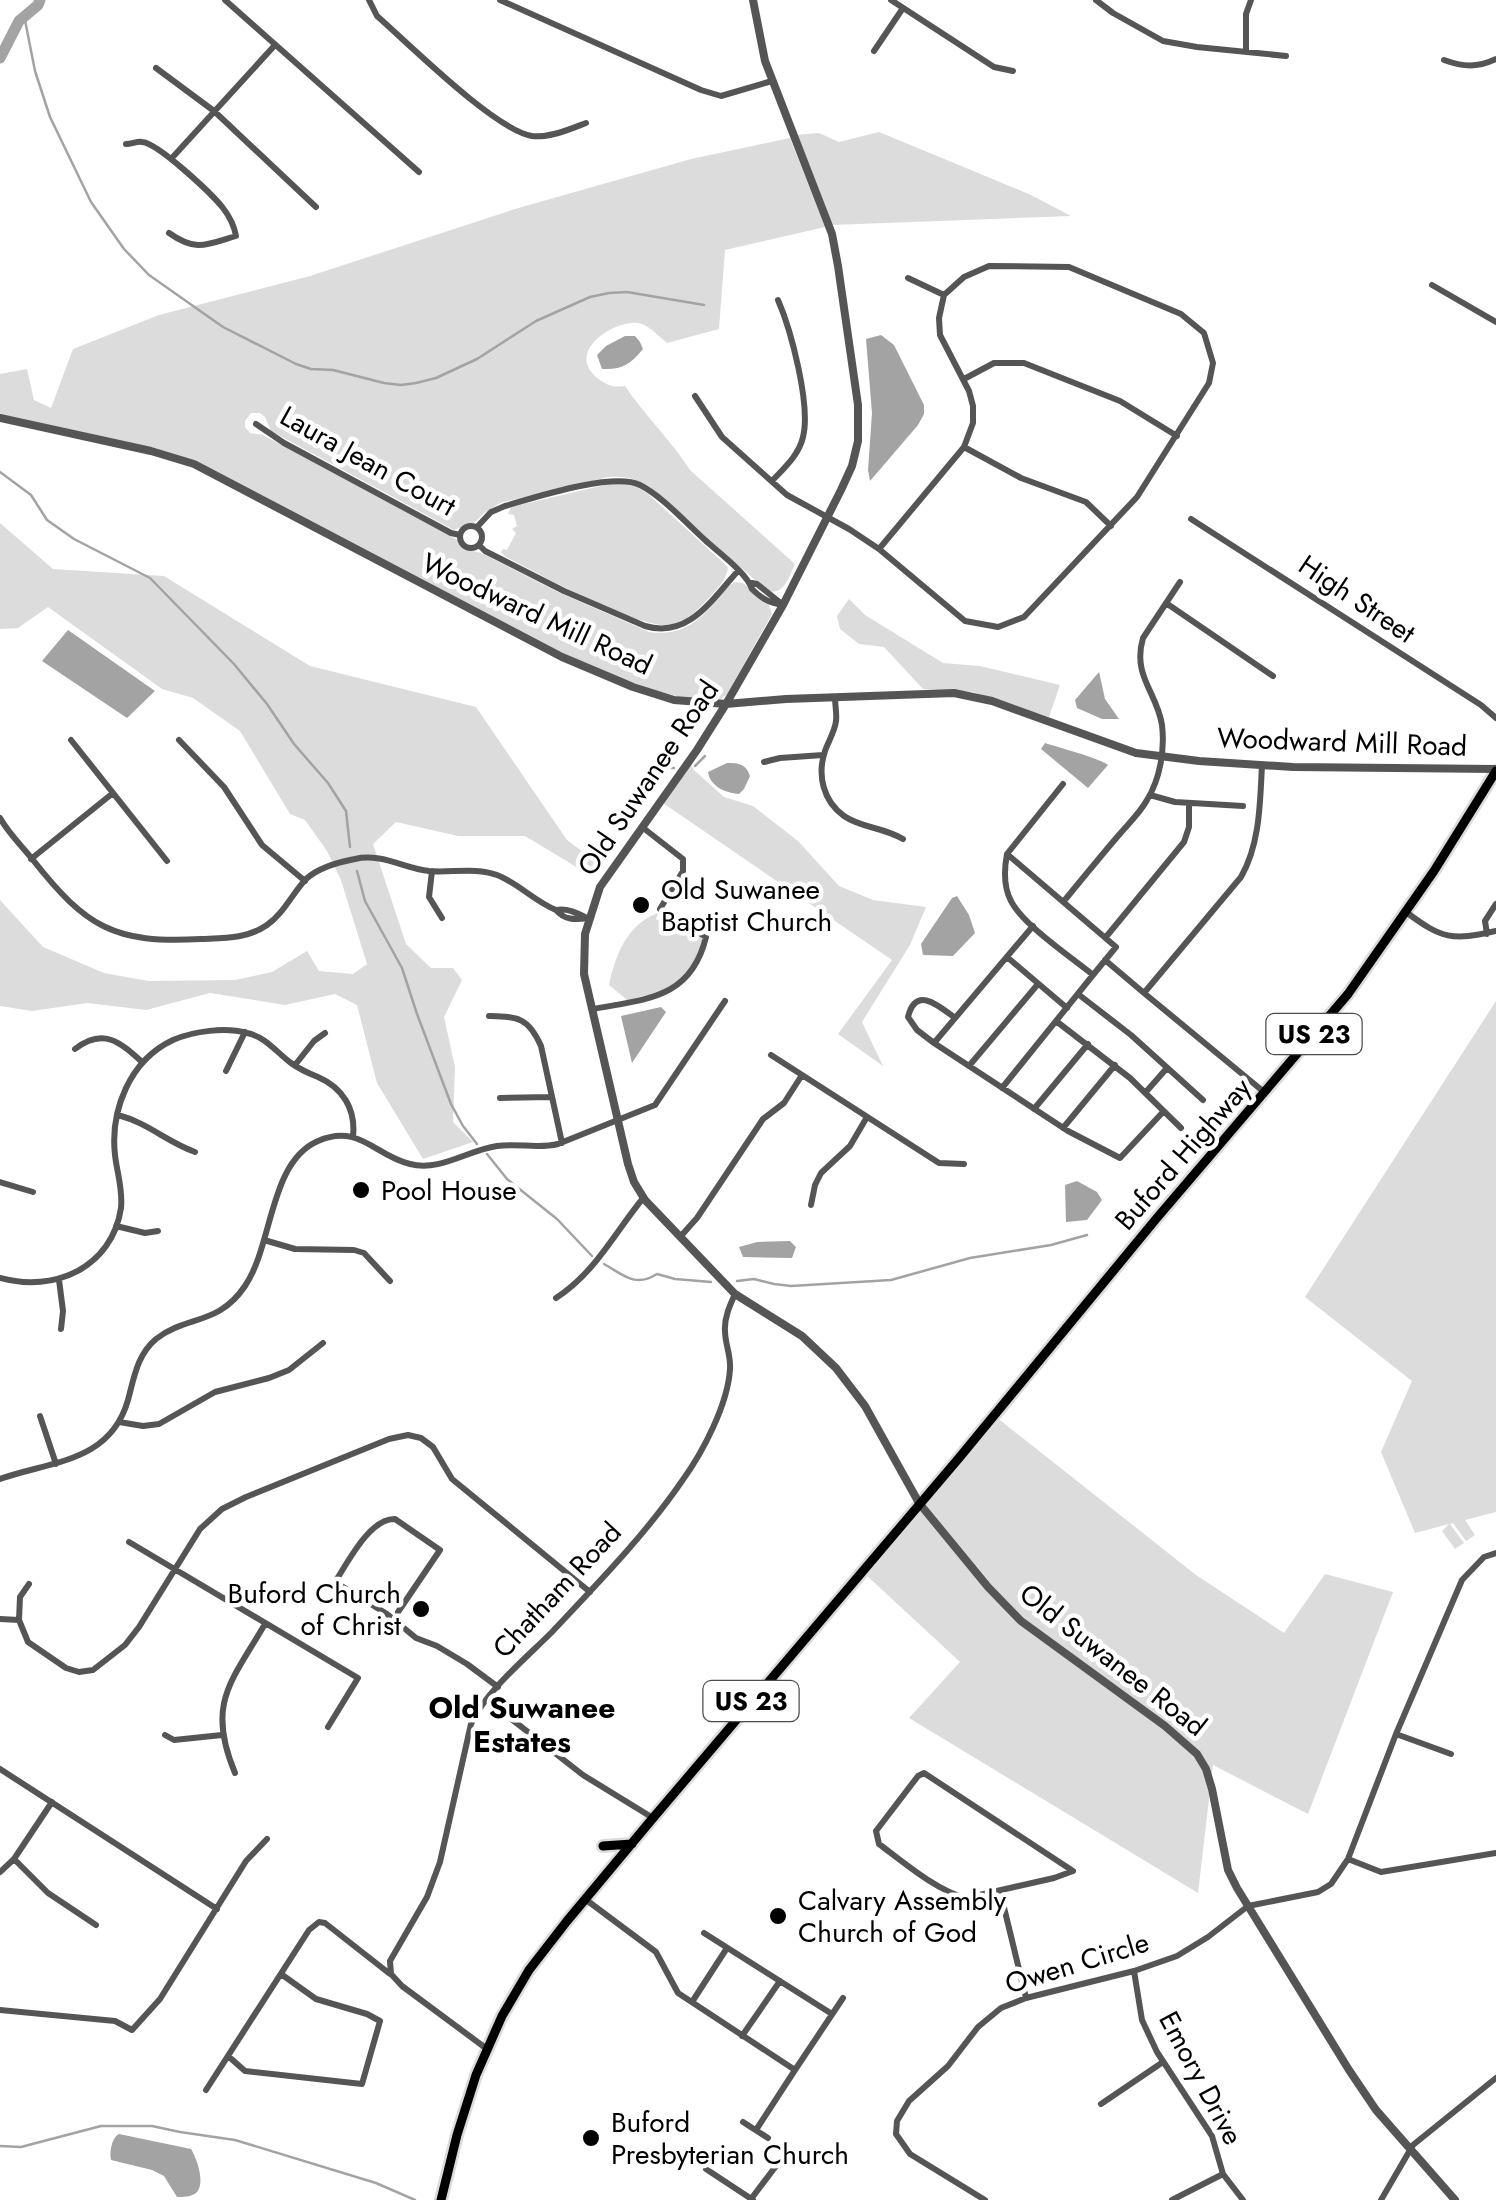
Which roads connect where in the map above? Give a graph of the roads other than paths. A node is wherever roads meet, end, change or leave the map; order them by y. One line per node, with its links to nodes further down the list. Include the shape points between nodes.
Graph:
1 (225, 0): 9 (street)
2 (369, 0): 19 (street, via 377,16 509,128 534,136)
3 (500, 0): 17 (street, via 720,96)
4 (752, 0): 17 (street, Old Suwanee Road)
5 (891, 0): 8 (street)
6 (1096, 0): 10 (street, via 1163,42)
7 (1251, 0): 10 (street)
8 (903, 8): 11 (street); 16 (street, via 994,67)
9 (274, 45): 18 (street); 22 (street)
10 (1246, 51): 12 (street)
11 (874, 52)
12 (1286, 56)
13 (1496, 59): 14 (street, via 1461,67)
14 (1444, 60)
15 (156, 68): 18 (street)
16 (1013, 71)
17 (772, 81): 37 (street, Old Suwanee Road, via 832,234 858,405 852,466)
18 (214, 111): 21 (street); 23 (street)
19 (586, 123)
20 (126, 144): 21 (street, via 143,142)
21 (171, 160): 24 (street, via 222,206 236,236 207,245 185,244)
22 (418, 172)
23 (316, 207)
24 (169, 233)
25 (908, 278): 27 (street)
26 (1432, 285): 29 (street)
27 (944, 295): 30 (street, via 940,335); 34 (street, via 989,266 1069,268 1181,314 1204,333 1213,364 1209,383)
28 (778, 300): 36 (street, via 794,348 804,435)
29 (1496, 322)
30 (963, 379): 34 (street, via 994,363 1024,363 1120,401); 35 (street, via 973,406)
31 (696, 396): 36 (street, via 722,437)
32 (0, 418): 50 (street, Woodward Mill Road, via 194,464 562,657 654,694)
33 (256, 424): 41 (street, Laura Jean Court)
34 (1176, 436): 39 (street)
35 (964, 447): 39 (street, via 1086,502); 43 (street)
36 (772, 481): 37 (street)
37 (828, 518): 43 (street); 47 (street, Old Suwanee Road)
38 (1191, 519): 51 (street, High Street)
39 (1111, 526): 43 (street, via 1024,617 998,628 965,620)
40 (477, 527): 41 (street, Laura Jean Court, via 466,527); 42 (street, Laura Jean Court); 44 (street, via 505,506 627,481 650,492)
41 (460, 536): 42 (street, Laura Jean Court, via 466,547)
42 (479, 545): 44 (street, Laura Jean Court, via 564,591 657,629 693,620)
43 (880, 549)
44 (738, 571): 47 (street)
45 (1180, 582): 46 (street)
46 (1166, 603): 48 (street); 55 (street, via 1143,638 1140,656 1162,724)
47 (782, 605): 50 (street, Old Suwanee Road)
48 (1274, 676)
49 (834, 697): 50 (street, Woodward Mill Road); 54 (street, via 836,722); 55 (street, Woodward Mill Road, via 972,695 1136,753)
50 (726, 704): 65 (street, Old Suwanee Road)
51 (1496, 718)
52 (71, 740): 60 (street)
53 (179, 740): 71 (street, via 220,783 262,844)
54 (824, 755): 56 (street); 66 (street, via 826,797 841,814)
55 (1162, 756): 57 (street, Woodward Mill Road); 61 (street)
56 (764, 762)
57 (1262, 765): 58 (street, Woodward Mill Road); 85 (street, via 1249,864)
58 (1496, 770): 74 (main road, Buford Highway / US 23)
59 (1063, 784): 67 (street)
60 (114, 793): 68 (street); 69 (street)
61 (1150, 795): 62 (street); 72 (street)
62 (1189, 803): 63 (street); 80 (street, via 1184,842)
63 (1243, 806)
64 (0, 818): 68 (street)
65 (642, 827): 76 (street, Old Suwanee Road, via 600,887); 89 (street, via 682,859 683,870 660,910 706,937 702,954 679,986)
66 (903, 839)
67 (1008, 854): 72 (street); 77 (street, via 1006,888)
68 (32, 858): 71 (street, via 86,916 121,934 153,940 253,932 276,918)
69 (168, 861)
70 (432, 871): 71 (street, via 366,857 319,870); 75 (street, via 429,897); 76 (street, via 494,874 556,910)
71 (305, 881)
72 (1064, 901): 80 (street)
73 (1496, 904): 79 (street, via 1485,921)
74 (1406, 912): 79 (street, via 1437,933); 108 (main road, Buford Highway / US 23)
75 (442, 918)
76 (588, 918): 89 (street, Old Suwanee Road, via 583,963)
77 (1033, 926): 81 (street); 83 (street)
78 (1496, 932): 79 (street)
79 (1486, 934)
80 (1106, 937): 82 (street, via 1116,946)
81 (1006, 957): 84 (street); 91 (street)
82 (1104, 960): 83 (street); 85 (street)
83 (1093, 975): 86 (street)
84 (1038, 984): 88 (street); 102 (street)
85 (1144, 993): 108 (street)
86 (1078, 994): 88 (street); 103 (street)
87 (726, 1000): 116 (street, via 658,1102)
88 (1067, 1008): 92 (street)
89 (592, 1009): 116 (street, Old Suwanee Road)
90 (489, 1016): 109 (street, via 517,1018 532,1029)
91 (956, 1018): 95 (street); 95 (street, via 930,1000 910,1006 908,1017)
92 (1056, 1021): 96 (street); 106 (street)
93 (245, 1032): 99 (street, via 189,1034); 100 (street); 104 (street)
94 (324, 1033): 100 (street)
95 (934, 1043): 102 (street)
96 (1088, 1044): 101 (street); 112 (street)
97 (75, 1049): 99 (street, via 91,1039 114,1040)
98 (771, 1055): 105 (street)
99 (142, 1062): 114 (street)
100 (295, 1065): 119 (street, via 341,1092 352,1112)
101 (1115, 1065): 107 (street); 117 (street)
102 (969, 1066): 106 (street)
103 (1168, 1068): 107 (street); 111 (street)
104 (226, 1071)
105 (802, 1075): 115 (street); 129 (street)
106 (1002, 1088): 112 (street)
107 (1145, 1093): 113 (street)
108 (1265, 1093): 142 (main road, Buford Highway / US 23)
109 (551, 1097): 110 (street); 120 (street)
110 (500, 1098)
111 (1203, 1100)
112 (1034, 1109): 117 (street)
113 (1163, 1112): 117 (street, via 1120,1158); 118 (street)
114 (118, 1115): 121 (street); 127 (street)
115 (867, 1117): 122 (street, via 939,1163); 126 (street, via 850,1146 821,1173)
116 (617, 1119): 120 (street); 125 (street, Old Suwanee Road)
117 (1063, 1128)
118 (1181, 1128)
119 (354, 1137): 120 (street, via 421,1166 494,1146); 130 (street, via 326,1138 297,1156)
120 (562, 1142)
121 (195, 1152)
122 (964, 1164)
123 (0, 1182): 124 (street)
124 (33, 1192)
125 (644, 1197): 129 (street, Old Suwanee Road); 135 (street, via 588,1273)
126 (811, 1205)
127 (116, 1226): 128 (street); 132 (street, via 90,1263)
128 (158, 1231)
129 (680, 1238): 134 (street, Old Suwanee Road)
130 (264, 1240): 133 (street, via 364,1253); 139 (street, via 250,1278 230,1303 148,1348)
131 (0, 1278): 132 (street)
132 (59, 1280): 136 (street)
133 (390, 1281)
134 (735, 1294): 142 (street, Old Suwanee Road, via 802,1336 836,1368); 147 (street, Chatham Road, via 725,1330 730,1369 712,1429 684,1479)
135 (556, 1298)
136 (60, 1329)
137 (323, 1342): 139 (street, via 289,1370 215,1392 159,1424)
138 (40, 1416): 140 (street)
139 (119, 1422): 140 (street, via 89,1451)
140 (56, 1464): 141 (street)
141 (0, 1479)
142 (919, 1503): 162 (main road, US 23); 172 (street, Old Suwanee Road, via 1022,1621 1197,1754 1212,1789 1228,1870)
143 (128, 1542): 145 (street)
144 (1496, 1553): 155 (street, via 1462,1580)
145 (174, 1570): 147 (street, via 200,1529 222,1510 408,1435 434,1447 452,1479); 150 (street, via 140,1627 92,1670 79,1672 53,1660 28,1642); 151 (street)
146 (29, 1584): 150 (street, via 20,1597)
147 (590, 1592): 152 (street, Chatham Road)
148 (398, 1612): 152 (street, via 440,1550 387,1519 375,1524 334,1582)
149 (0, 1619): 150 (street)
150 (20, 1620)
151 (265, 1624): 154 (street, via 358,1678); 156 (street, via 226,1693)
152 (498, 1688): 153 (street, Chatham Road)
153 (487, 1700): 162 (street, via 583,1775); 179 (street, Chatham Road, via 471,1724 428,1897 390,1961)
154 (328, 1727)
155 (1396, 1734): 158 (street); 168 (street)
156 (222, 1735): 157 (street); 160 (street)
157 (165, 1736)
158 (1451, 1754)
159 (0, 1769): 161 (street)
160 (235, 1774)
161 (52, 1802): 167 (street); 173 (street)
162 (653, 1818): 164 (main road, US 23)
163 (267, 1839): 173 (street)
164 (632, 1844): 165 (main road); 171 (main road, US 23)
165 (603, 1846)
166 (1496, 1853): 168 (street, via 1381,1872)
167 (14, 1859): 169 (street); 174 (street, via 48,1893)
168 (1348, 1860): 172 (street, via 1318,1892)
169 (0, 1872)
170 (1000, 1890): 170 (street, via 956,1896 879,1844 876,1831 918,1776 947,1786 1073,1871); 182 (street)
171 (586, 1899): 183 (street, via 656,1952 675,1989); 187 (main road, US 23, via 529,1970)
172 (1248, 1906): 177 (street, Owen Circle, via 1177,1956); 197 (street, Old Suwanee Road, via 1349,2070)
173 (217, 1909): 184 (street, via 160,1999 132,2030 114,2020)
174 (96, 1925)
175 (704, 1933): 176 (street)
176 (727, 1948): 180 (street); 183 (street)
177 (1134, 1971): 182 (street, Owen Circle); 189 (street, Emory Drive, via 1142,2020)
178 (281, 1974): 179 (street, via 319,1922); 188 (street); 188 (street, via 316,2000 380,2020 362,2084 245,2071)
179 (391, 1974): 187 (street)
180 (780, 1981): 185 (street); 186 (street)
181 (842, 1998): 185 (street)
182 (1026, 1998): 203 (street, Owen Circle, via 978,2026 897,2121 896,2134 910,2154)
183 (692, 2002): 186 (street)
184 (0, 2010)
185 (832, 2014): 190 (street)
186 (742, 2036): 190 (street)
187 (487, 2049): 201 (main road, US 23)
188 (228, 2056): 192 (street)
189 (1163, 2062): 193 (street); 200 (street, Emory Drive, via 1212,2136)
190 (796, 2070): 195 (street)
191 (1496, 2078): 197 (street)
192 (206, 2090)
193 (1101, 2104)
194 (744, 2122): 195 (street)
195 (756, 2130): 196 (street)
196 (768, 2138)
197 (1410, 2149): 206 (street); 207 (street, Old Suwanee Road)
198 (776, 2166): 202 (street)
199 (706, 2169): 202 (street)
200 (1223, 2174): 204 (street); 205 (street, Emory Drive)
201 (441, 2200)
202 (752, 2200)
203 (986, 2200)
204 (1172, 2200)
205 (1243, 2200)
206 (1381, 2200)
207 (1455, 2200)

